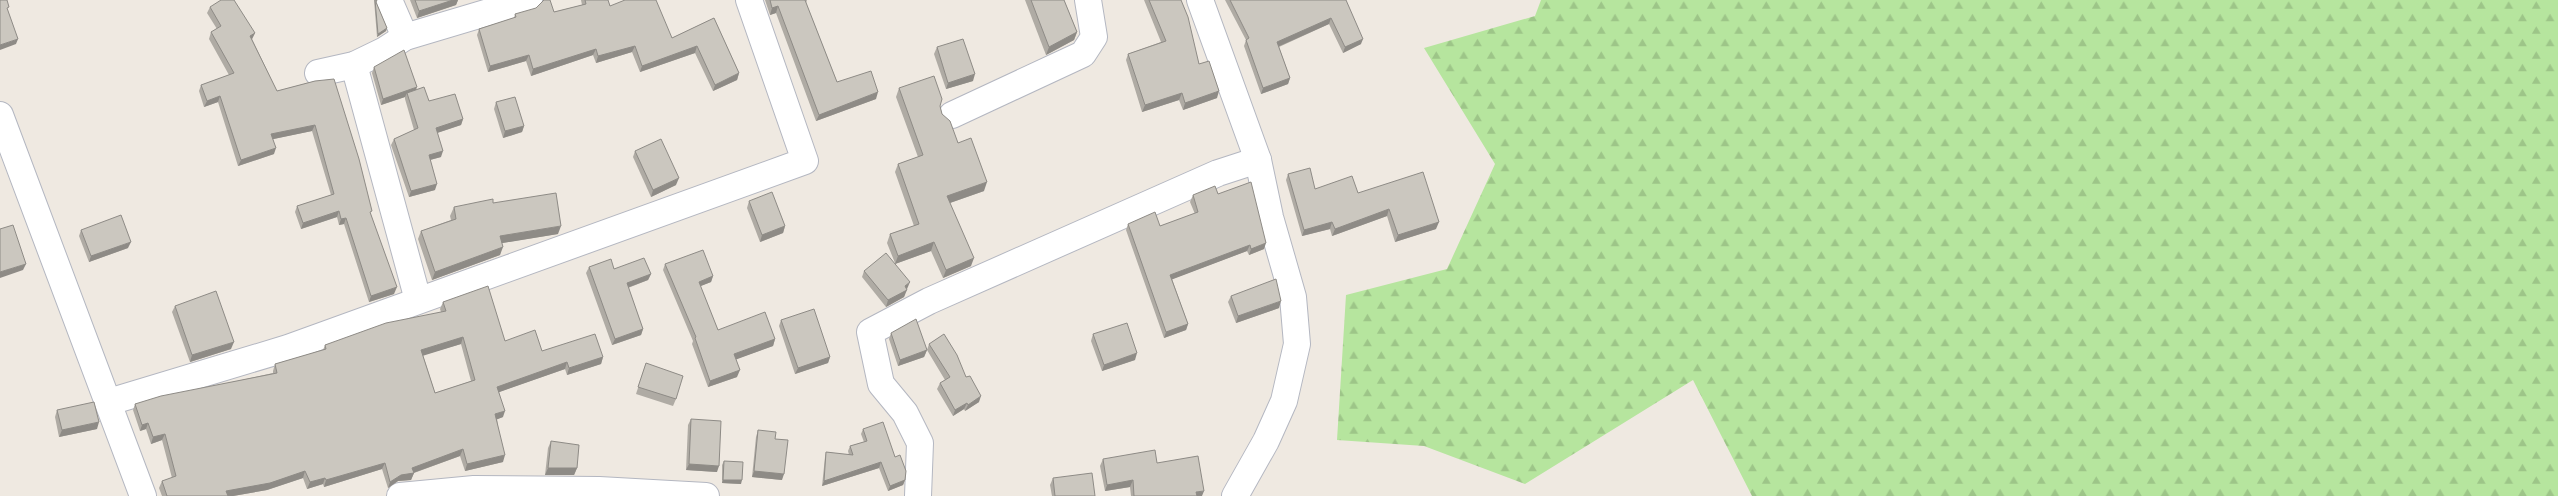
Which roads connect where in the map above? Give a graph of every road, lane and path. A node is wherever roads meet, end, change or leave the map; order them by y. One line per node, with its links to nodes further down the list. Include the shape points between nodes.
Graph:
1 (389, 0): 6 (street)
2 (529, 0): 6 (street)
3 (748, 0): 12 (street, via 806,160)
4 (1088, 0): 10 (street, via 1094,37 1083,54)
5 (1200, 0): 11 (street)
6 (405, 36): 7 (street)
7 (354, 65): 8 (street); 12 (street)
8 (318, 72)
9 (0, 115): 13 (street)
10 (952, 115)
11 (1258, 160): 19 (street, via 1218,173 974,281 870,332 881,384 905,413 920,443); 20 (street, via 1292,296 1297,344 1284,401)
12 (418, 300): 13 (street, via 288,348)
13 (109, 402): 15 (street)
14 (597, 493): 16 (street, via 474,488); 17 (street)
15 (143, 496)
16 (400, 496)
17 (698, 496): 18 (street)
18 (706, 496)
19 (918, 496)
20 (1235, 496)

